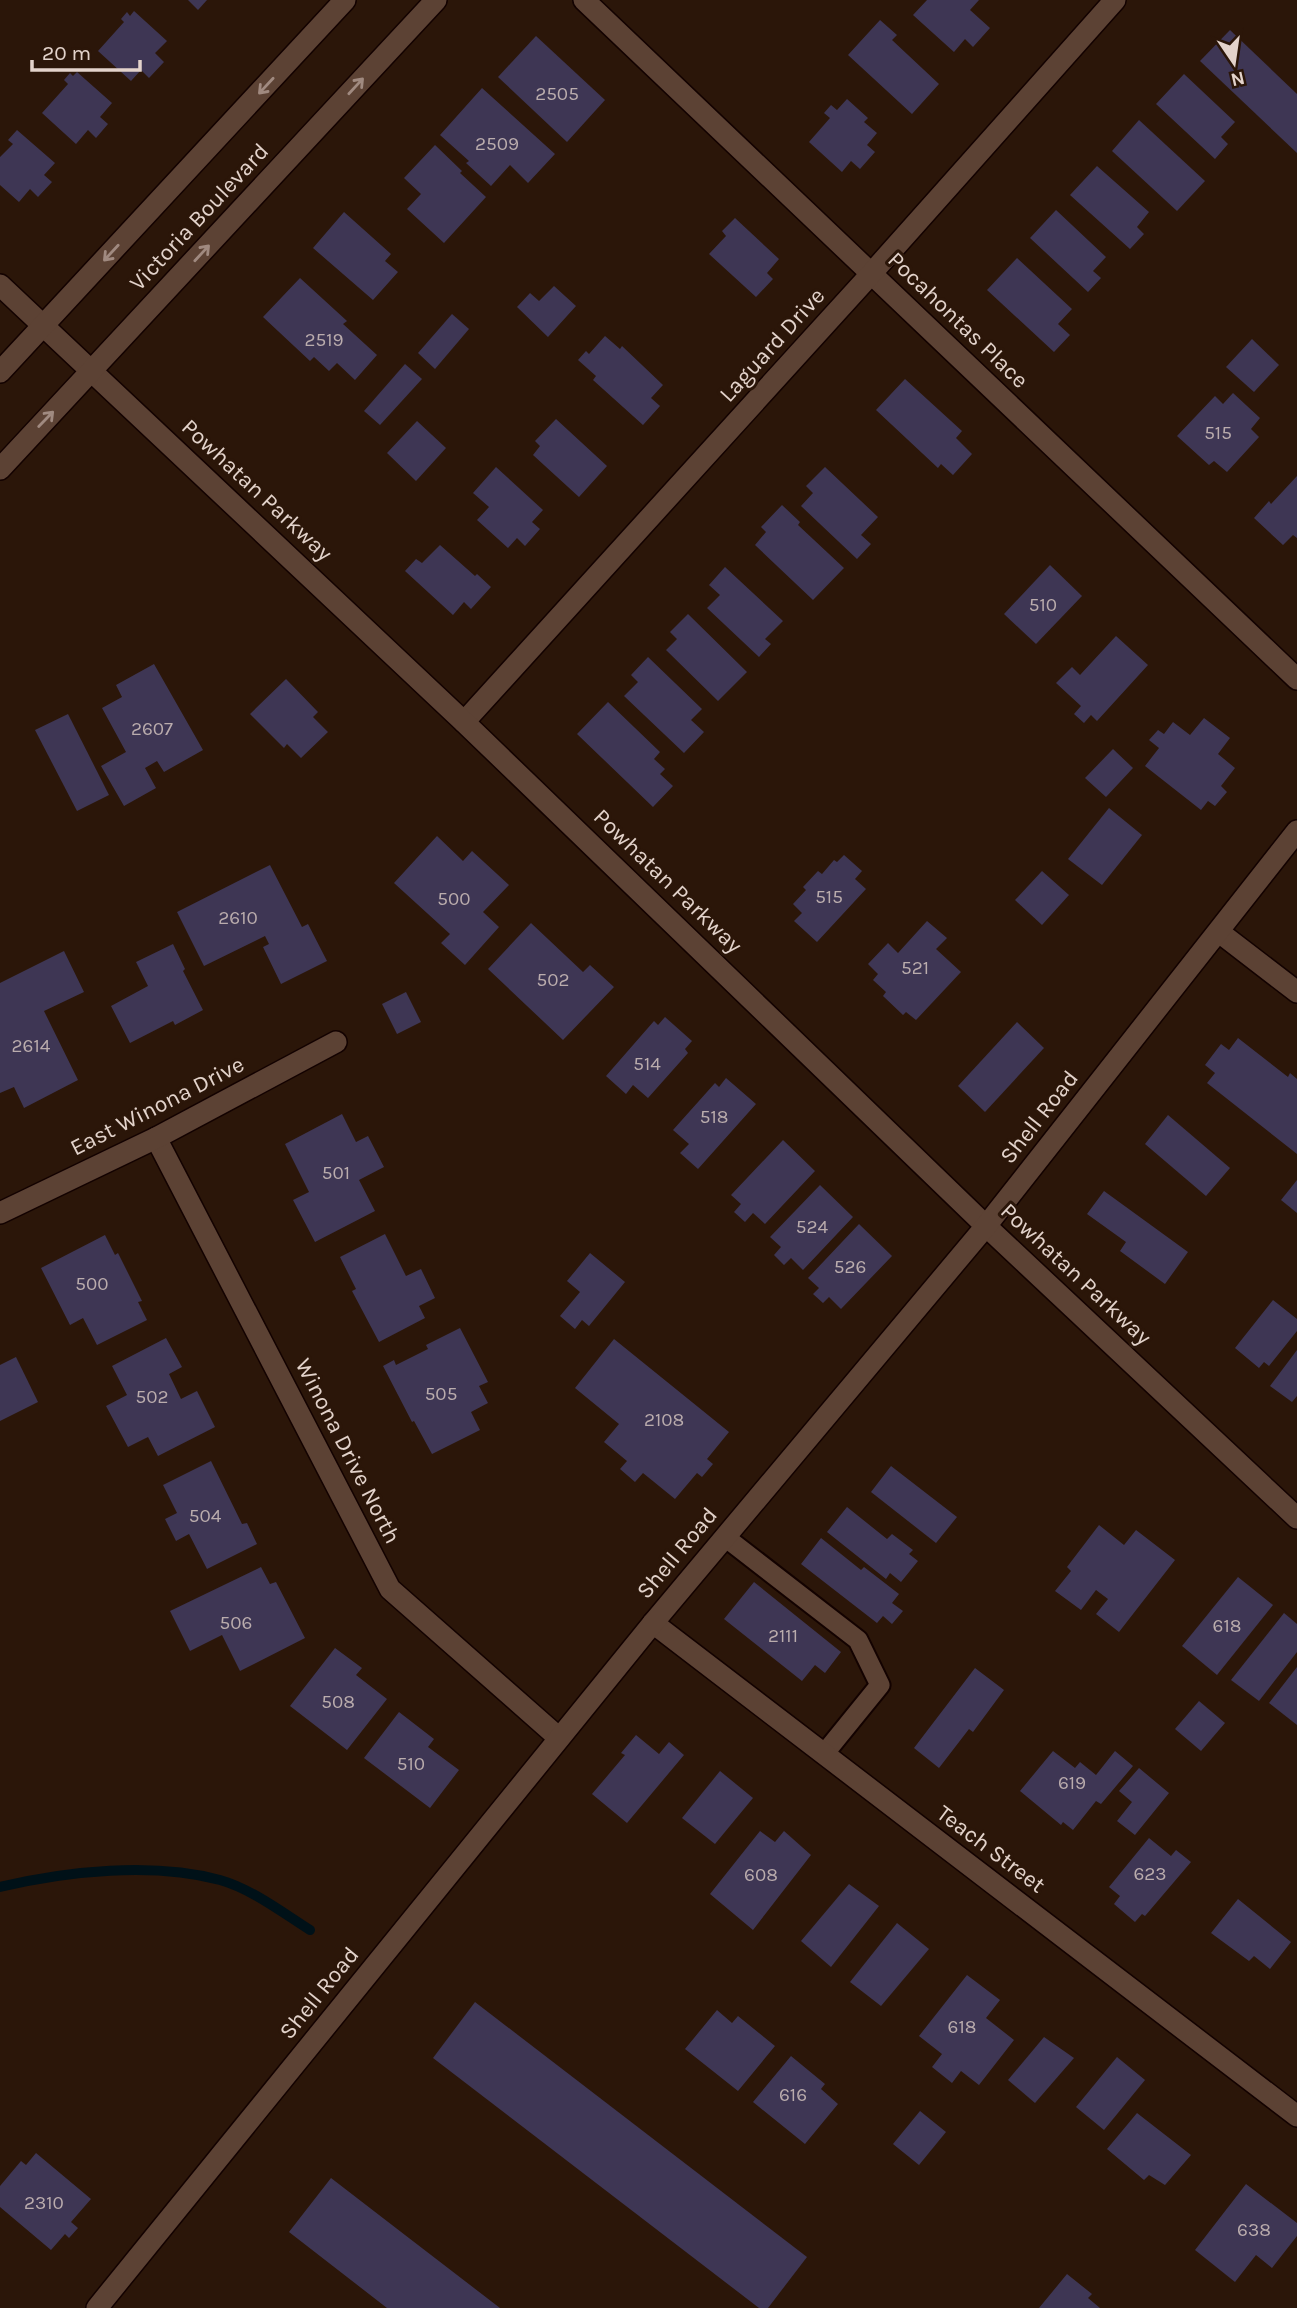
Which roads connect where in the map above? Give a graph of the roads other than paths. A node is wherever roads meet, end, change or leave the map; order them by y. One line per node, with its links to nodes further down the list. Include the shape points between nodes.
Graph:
1 (345, 0): 7 (street, Victoria Boulevard, one-way to 7)
2 (436, 0): 8 (street, Victoria Boulevard, one-way to 2)
3 (584, 0): 5 (street, Pocahontas Place)
4 (1115, 0): 5 (street, Laguard Drive)
5 (871, 274): 11 (street, Pocahontas Place); 12 (street, Laguard Drive)
6 (0, 285): 7 (street, Powhatan Parkway)
7 (43, 325): 8 (street, Powhatan Parkway); 9 (street, Victoria Boulevard)
8 (93, 371): 10 (street, Victoria Boulevard, one-way to 8); 12 (street, Powhatan Parkway)
9 (0, 372)
10 (0, 469)
11 (1297, 678)
12 (464, 722): 19 (street, Powhatan Parkway)
13 (1297, 831): 14 (street, Shell Road)
14 (1219, 932): 15 (street); 19 (street, Shell Road)
15 (1297, 992)
16 (336, 1042): 17 (street, East Winona Drive)
17 (156, 1138): 18 (street, East Winona Drive); 23 (street, Winona Drive North, via 390,1589)
18 (0, 1213)
19 (986, 1226): 20 (street, Powhatan Parkway); 21 (street, Shell Road)
20 (1297, 1518)
21 (725, 1537): 22 (street, Shell Road); 24 (lane, via 858,1640 880,1685)
22 (653, 1623): 23 (street, Shell Road); 24 (street, Teach Street)
23 (559, 1738): 26 (street, Shell Road)
24 (824, 1754): 25 (street, Teach Street)
25 (1297, 2116)
26 (97, 2308)

